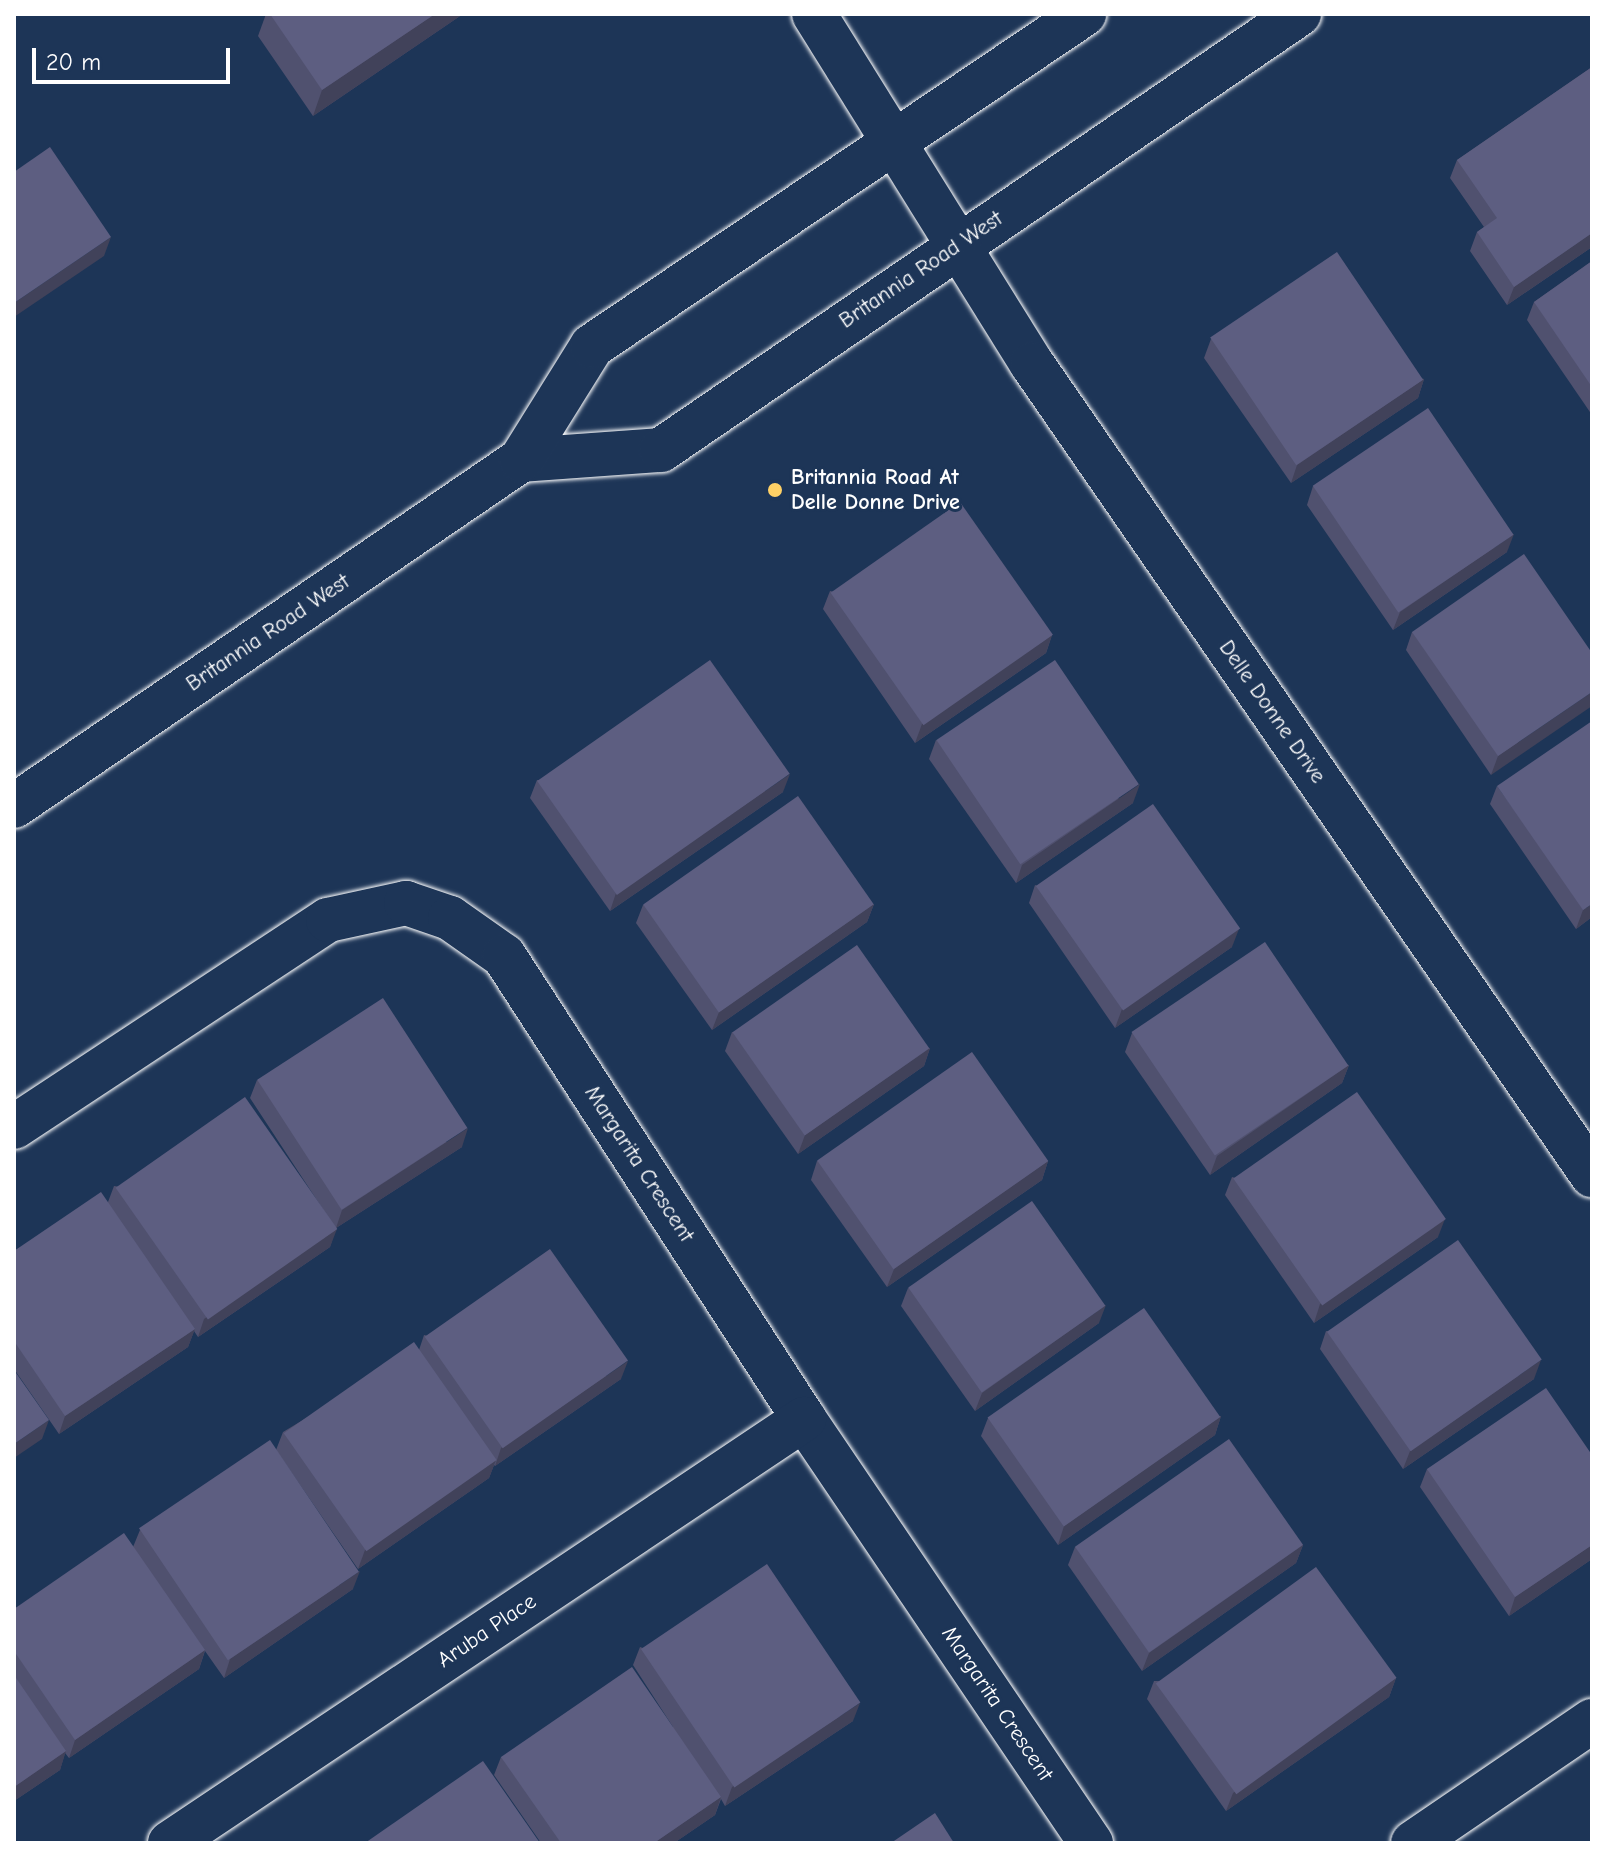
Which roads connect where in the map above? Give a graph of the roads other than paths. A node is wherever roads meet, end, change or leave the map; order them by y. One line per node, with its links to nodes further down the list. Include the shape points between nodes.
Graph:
1 (814, 14): 4 (street, Delle Donne Drive)
2 (1084, 14): 4 (street, Britannia Road West)
3 (1299, 14): 5 (street, Britannia Road West)
4 (890, 142): 5 (street, Delle Donne Drive); 6 (street, Britannia Road West, via 592,346)
5 (956, 246): 6 (street, Britannia Road West, via 661,450); 9 (street, Delle Donne Drive)
6 (521, 460): 7 (street, Britannia Road West)
7 (14, 806)
8 (14, 1127): 10 (street, Margarita Crescent, via 328,920 406,903 450,918 504,956)
9 (1592, 1175)
10 (804, 1419): 12 (street, Aruba Place); 13 (street, Margarita Crescent)
11 (1592, 1721): 14 (street)
12 (170, 1843)
13 (1091, 1843)
14 (1413, 1843)

